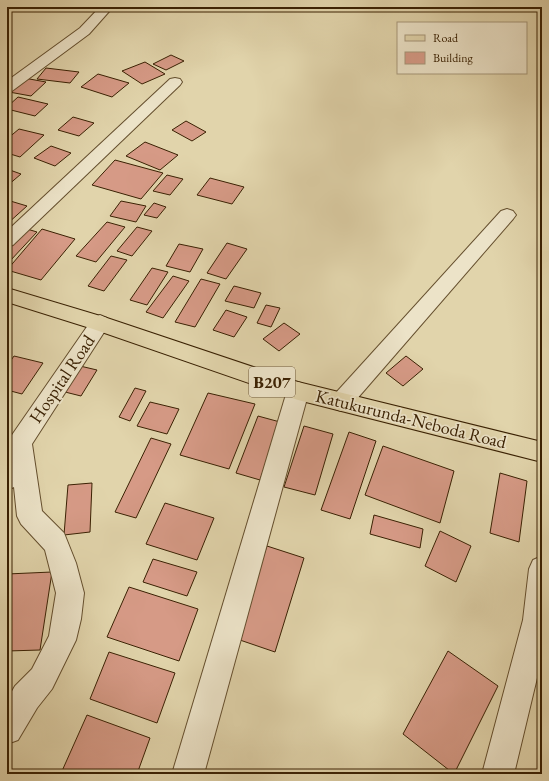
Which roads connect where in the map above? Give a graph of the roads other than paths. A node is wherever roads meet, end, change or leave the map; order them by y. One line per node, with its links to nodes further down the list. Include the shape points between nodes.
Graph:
1 (107, 7): 3 (street, via 83,33 22,74)
2 (175, 82): 5 (street)
3 (7, 88)
4 (506, 215): 9 (street)
5 (7, 241)
6 (7, 295): 7 (main road, Katukurunda-Neboda Road / B207)
7 (100, 323): 8 (main road, Katukurunda-Neboda Road / B207); 10 (street, Hospital Road)
8 (298, 391): 9 (main road, Katukurunda-Neboda Road / B207); 15 (street)
9 (341, 402): 11 (main road, Katukurunda-Neboda Road / B207)
10 (20, 442): 12 (street, Hospital Road); 14 (street, via 30,516 55,542 70,593 62,640 42,679 26,697)
11 (542, 452)
12 (7, 479)
13 (542, 569): 16 (street, via 537,620)
14 (7, 729)
15 (188, 774)
16 (498, 774)

